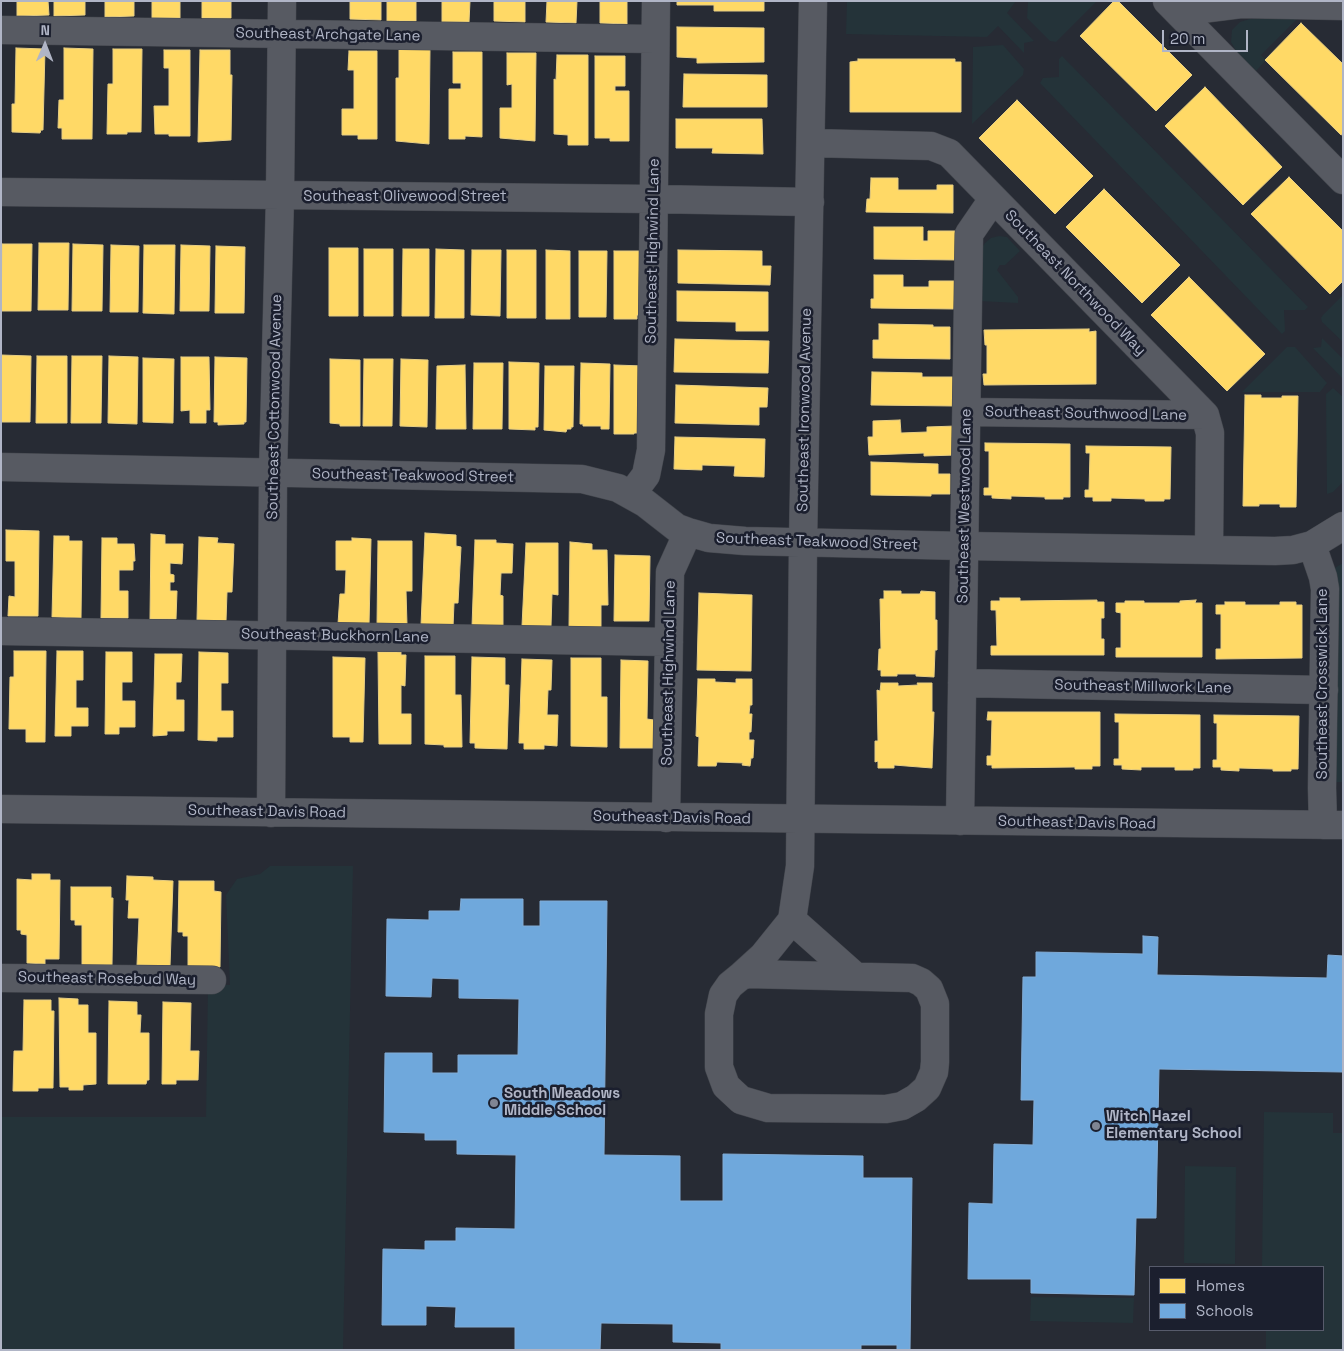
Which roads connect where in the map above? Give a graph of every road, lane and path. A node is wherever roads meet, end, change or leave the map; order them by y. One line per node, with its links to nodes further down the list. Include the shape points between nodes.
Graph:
1 (282, 1): 7 (street, Southeast Cottonwood Avenue)
2 (656, 1): 8 (street, Southeast Highwind Lane)
3 (813, 1): 9 (street, Southeast Ironwood Avenue)
4 (1343, 6): 5 (street, via 1241,4)
5 (1172, 7): 10 (street)
6 (1, 30): 7 (street, Southeast Archgate Lane)
7 (281, 35): 8 (street, Southeast Archgate Lane); 12 (street, Southeast Cottonwood Avenue)
8 (655, 39): 13 (street, Southeast Highwind Lane)
9 (811, 143): 14 (street, Southeast Northwood Way, via 931,146 949,153); 15 (street, Southeast Ironwood Avenue)
10 (1343, 180)
11 (1, 192): 12 (street, Southeast Olivewood Street)
12 (280, 196): 13 (street, Southeast Olivewood Street); 19 (street, Southeast Cottonwood Avenue)
13 (654, 199): 15 (street, Southeast Olivewood Street); 20 (street, Southeast Highwind Lane, via 651,450 646,475)
14 (992, 199): 16 (street, Southeast Westwood Lane, via 969,234); 17 (street, Southeast Northwood Way)
15 (810, 202): 23 (street, Southeast Ironwood Avenue)
16 (967, 412): 17 (street, Southeast Southwood Lane); 25 (street, Southeast Westwood Lane)
17 (1205, 415): 26 (street, via 1210,432)
18 (1, 467): 19 (street, Southeast Teakwood Street)
19 (273, 472): 20 (street, Southeast Teakwood Street, via 582,479 618,488); 28 (street, Southeast Cottonwood Avenue)
20 (631, 495): 22 (street, Southeast Teakwood Street, via 677,528)
21 (1343, 526): 24 (street, Southeast Teakwood Street)
22 (688, 532): 23 (street, Southeast Teakwood Street, via 709,538); 29 (street, Southeast Highwind Lane, via 670,572)
23 (803, 542): 25 (street, Southeast Teakwood Street); 35 (street, Southeast Ironwood Avenue)
24 (1312, 545): 26 (street, Southeast Teakwood Street, via 1275,551); 31 (street, Southeast Crosswick Lane, via 1325,589)
25 (964, 546): 26 (street, Southeast Teakwood Street); 30 (street, Southeast Westwood Lane)
26 (1209, 550)
27 (1, 631): 28 (street, Southeast Buckhorn Lane)
28 (271, 634): 29 (street, Southeast Buckhorn Lane); 33 (street, Southeast Cottonwood Avenue)
29 (669, 642): 34 (street, Southeast Highwind Lane)
30 (962, 683): 31 (street, Southeast Millwork Lane); 36 (street, Southeast Westwood Lane)
31 (1324, 690): 37 (street, Southeast Crosswick Lane, via 1322,783)
32 (1, 809): 33 (street, Southeast Davis Road)
33 (271, 813): 34 (street, Southeast Davis Road)
34 (666, 818): 35 (street, Southeast Davis Road)
35 (801, 820): 36 (street, Southeast Davis Road); 38 (street, Southeast Ironwood Avenue, via 800,866)
36 (960, 821): 37 (street, Southeast Davis Road)
37 (1333, 825)
38 (792, 920): 39 (street, via 763,956); 40 (street)
39 (741, 976): 40 (street); 40 (street, via 723,995 719,1014 719,1066 726,1086 737,1097 768,1108 886,1109 902,1106 922,1094 934,1072 934,998 921,982 912,978)
40 (855, 976)
41 (1, 978): 42 (street, Southeast Rosebud Way)
42 (212, 980)

